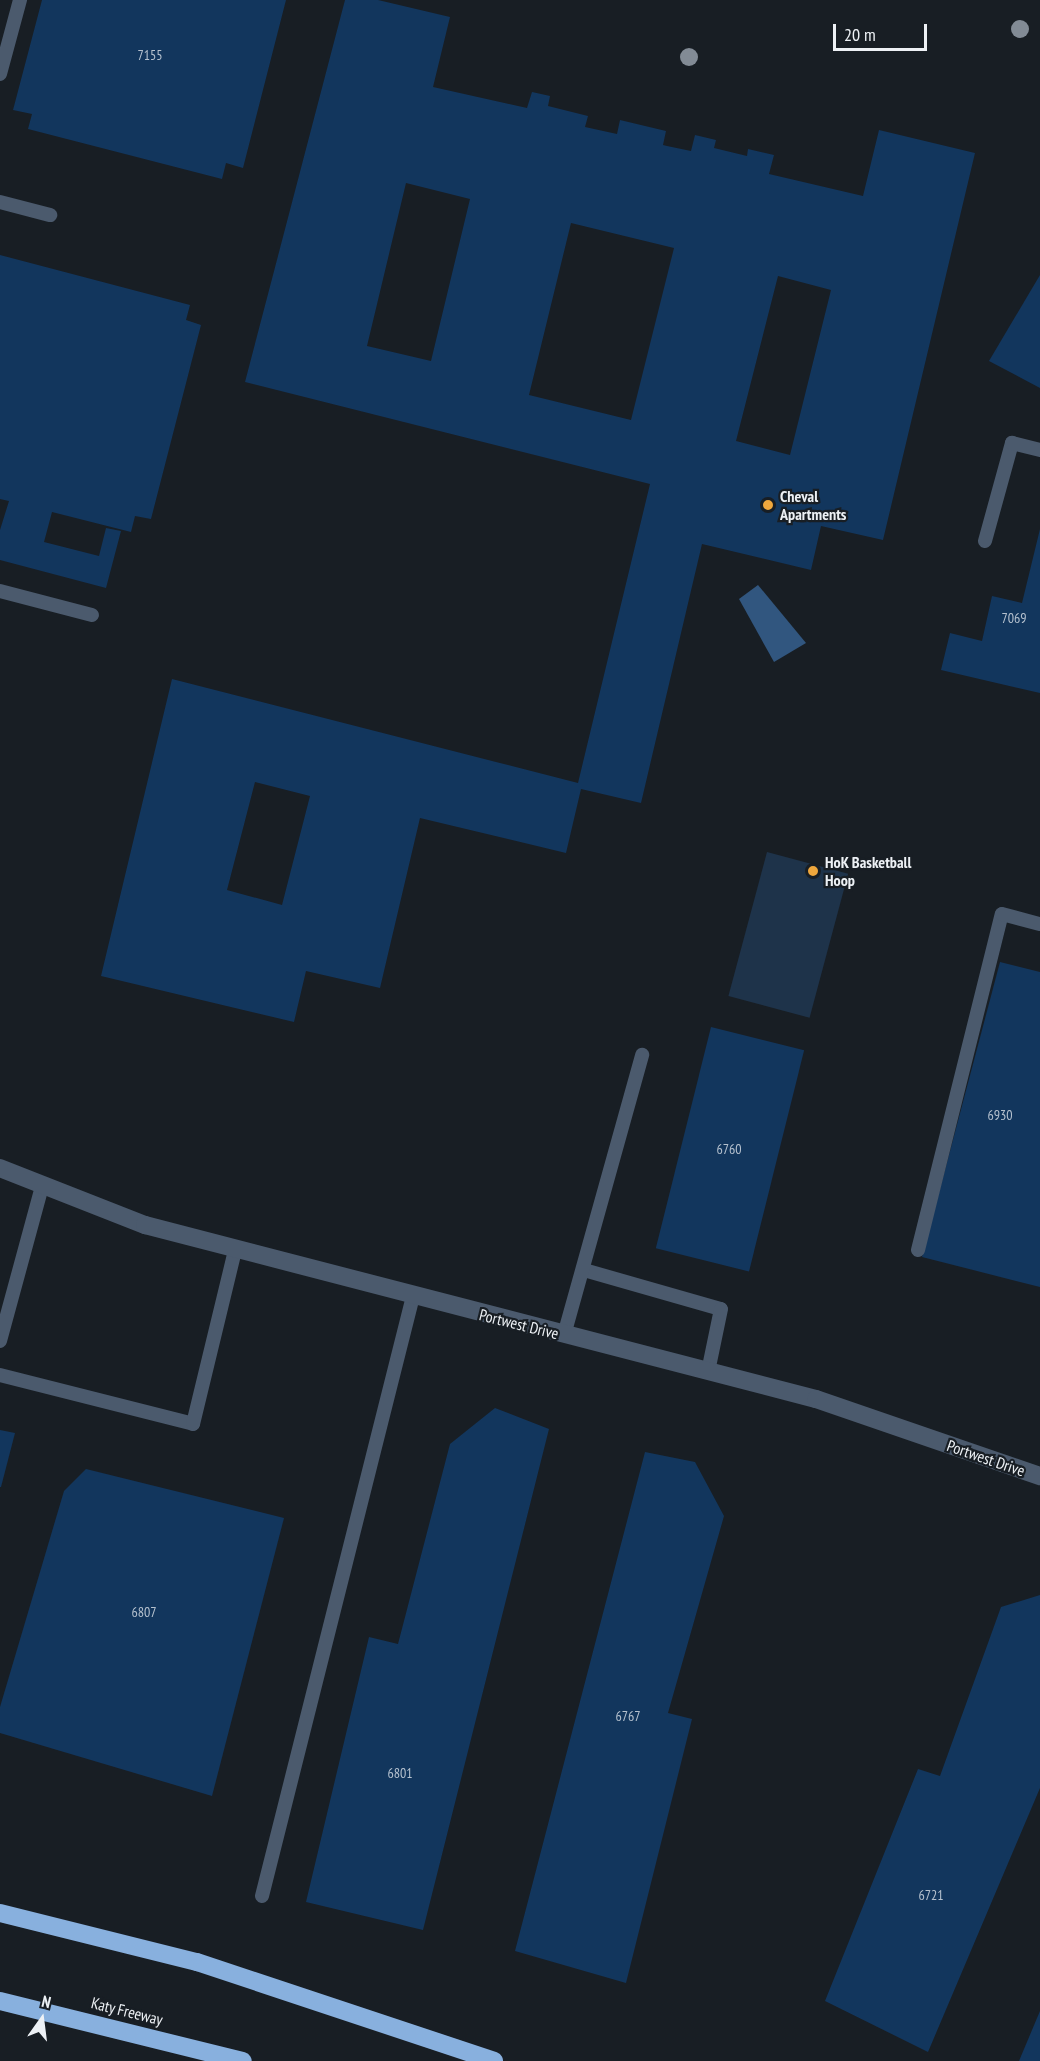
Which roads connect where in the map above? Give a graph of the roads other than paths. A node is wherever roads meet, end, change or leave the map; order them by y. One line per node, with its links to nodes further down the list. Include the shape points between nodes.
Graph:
1 (20, 0): 2 (lane)
2 (0, 74)
3 (0, 202): 4 (lane)
4 (50, 215)
5 (1040, 450): 6 (lane, via 1012,443)
6 (985, 541)
7 (0, 591): 8 (lane)
8 (92, 615)
9 (1040, 924): 13 (lane, via 1002,914)
10 (642, 1055): 15 (lane)
11 (0, 1168): 12 (street, Portwest Drive)
12 (42, 1186): 14 (street, Portwest Drive, via 145,1225); 18 (lane)
13 (918, 1250)
14 (235, 1251): 16 (street, Portwest Drive); 20 (lane, via 193,1424)
15 (584, 1270): 17 (lane); 19 (lane, via 721,1309)
16 (413, 1296): 17 (street, Portwest Drive); 22 (lane)
17 (564, 1335): 19 (street, Portwest Drive)
18 (0, 1341)
19 (708, 1372): 21 (street, Portwest Drive, via 816,1400)
20 (0, 1375)
21 (1040, 1476)
22 (262, 1896)
23 (0, 1913): 26 (highway, via 197,1962)
24 (0, 2001): 25 (highway, Katy Freeway)
25 (243, 2061)
26 (494, 2061)

